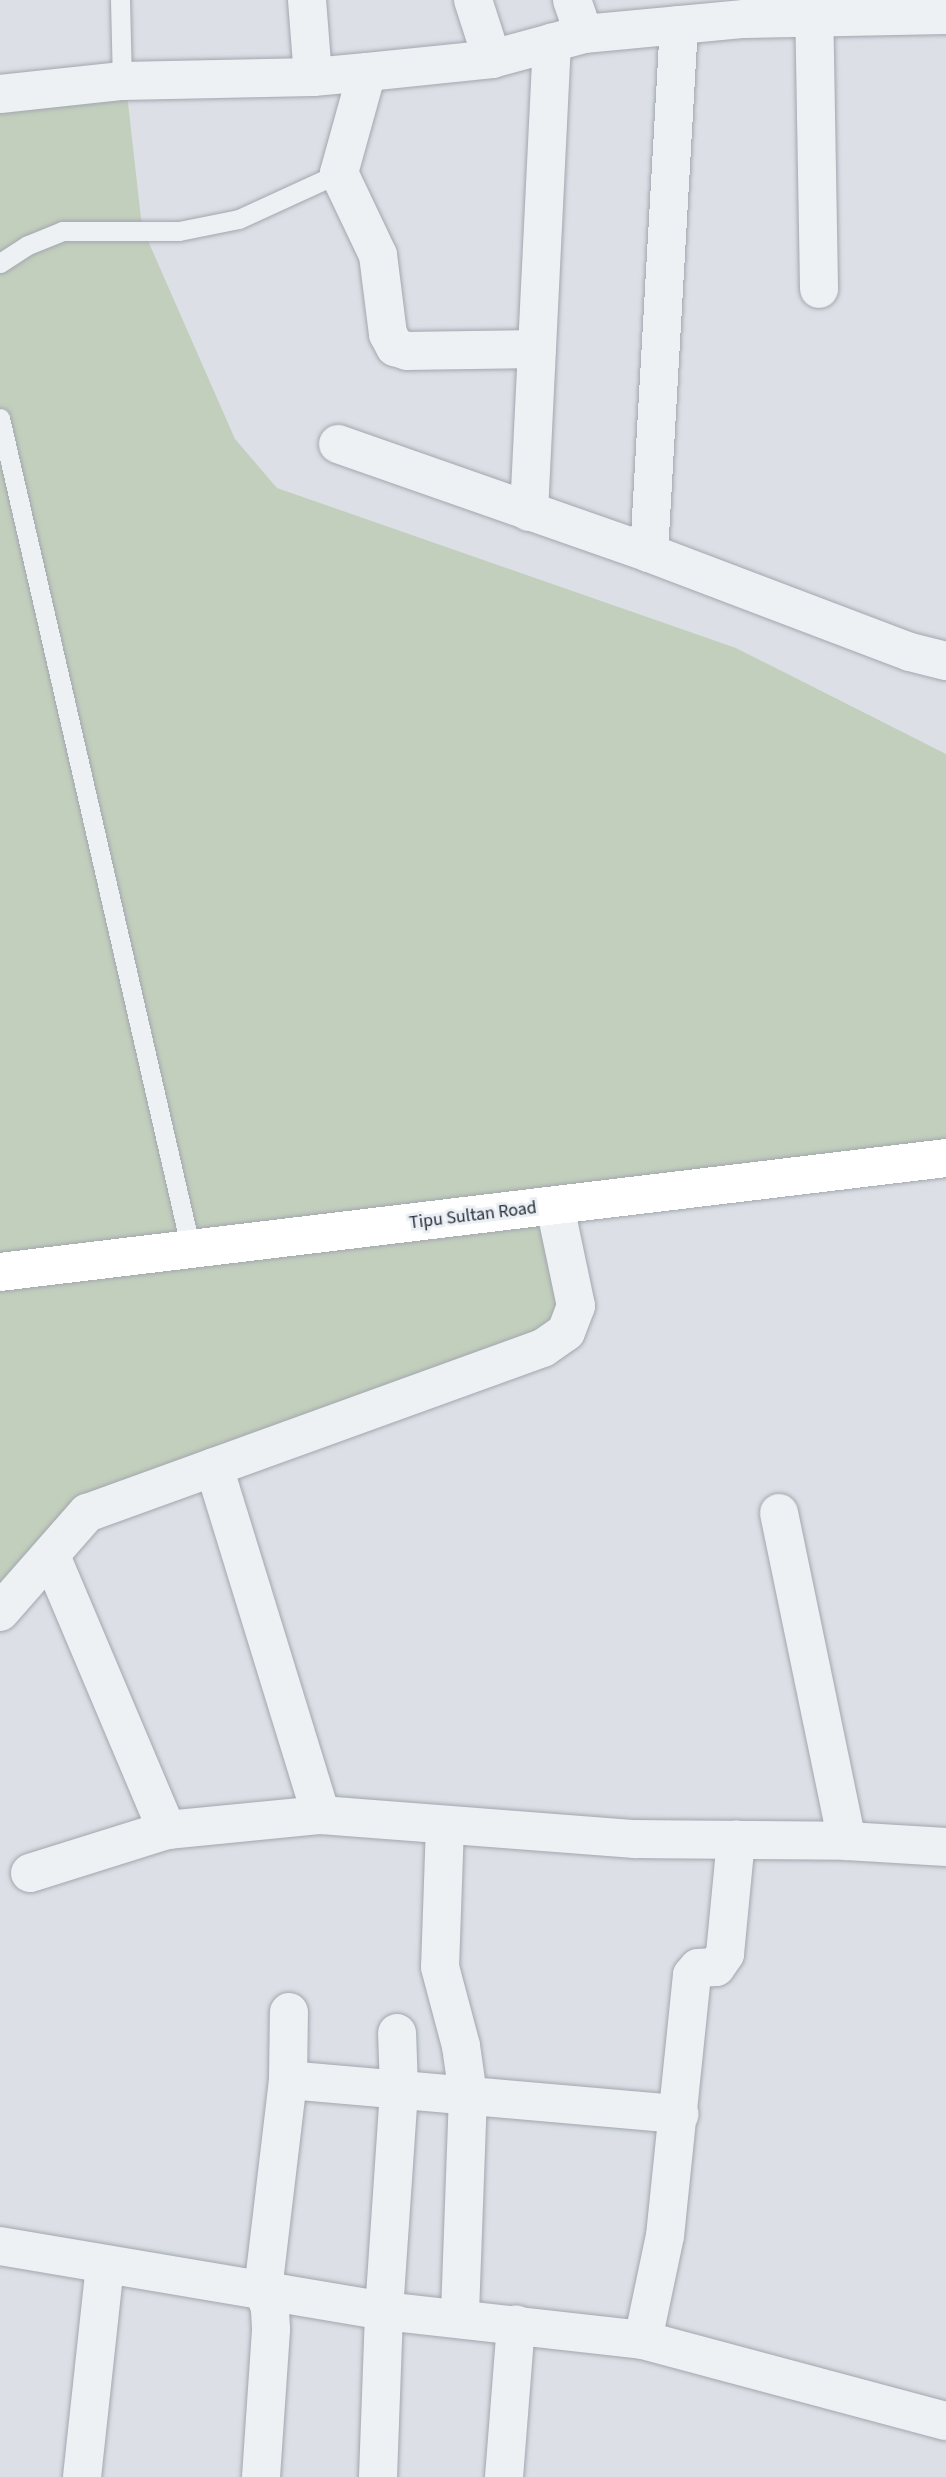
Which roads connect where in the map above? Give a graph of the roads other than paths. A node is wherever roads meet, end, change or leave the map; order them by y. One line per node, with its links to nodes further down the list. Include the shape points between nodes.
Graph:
1 (120, 0): 12 (lane)
2 (307, 0): 11 (street)
3 (473, 0): 9 (street)
4 (815, 9): 5 (street); 6 (street); 16 (street)
5 (741, 10): 7 (street)
6 (933, 10)
7 (679, 25): 8 (street); 21 (street)
8 (570, 26): 9 (street); 17 (street)
9 (492, 59): 10 (street)
10 (368, 72): 11 (street); 14 (street)
11 (313, 77): 12 (street)
12 (122, 81): 13 (street)
13 (0, 94)
14 (339, 173): 15 (lane, via 239,219 179,231 62,231); 17 (street, via 378,255 388,334 395,347 407,351)
15 (0, 263)
16 (819, 289)
17 (537, 349): 20 (street)
18 (0, 418): 25 (lane)
19 (338, 444): 20 (street)
20 (529, 512): 21 (street)
21 (649, 554): 22 (street, via 910,652)
22 (946, 661)
23 (946, 1158): 24 (main road, Tipu Sultan Road)
24 (555, 1206): 25 (main road, Tipu Sultan Road); 27 (street, via 576,1306 566,1332 543,1348)
25 (191, 1250): 26 (main road, Tipu Sultan Road)
26 (0, 1272)
27 (214, 1466): 29 (street, via 87,1513); 31 (street)
28 (779, 1513): 35 (street)
29 (51, 1556): 30 (street); 33 (street)
30 (2, 1614)
31 (321, 1815): 32 (street); 33 (street)
32 (445, 1825): 34 (street, via 635,1839); 42 (street, via 440,1966 461,2046)
33 (167, 1830): 37 (street)
34 (736, 1840): 35 (street); 43 (street, via 724,1954 716,1967 698,1968 692,1975)
35 (847, 1841): 36 (street)
36 (946, 1847)
37 (30, 1873)
38 (289, 2012): 40 (street)
39 (397, 2034): 41 (street)
40 (288, 2080): 41 (street); 46 (street)
41 (399, 2089): 42 (street); 47 (street)
42 (468, 2095): 43 (street); 48 (street)
43 (680, 2114): 50 (street, via 665,2236)
44 (0, 2246): 45 (street)
45 (105, 2264): 46 (street); 52 (street)
46 (263, 2290): 47 (street); 53 (street, via 271,2329)
47 (384, 2311): 48 (street); 54 (street)
48 (460, 2318): 49 (street)
49 (516, 2324): 50 (street); 55 (street)
50 (643, 2340): 51 (street)
51 (946, 2421)
52 (82, 2477)
53 (261, 2477)
54 (378, 2477)
55 (504, 2477)

